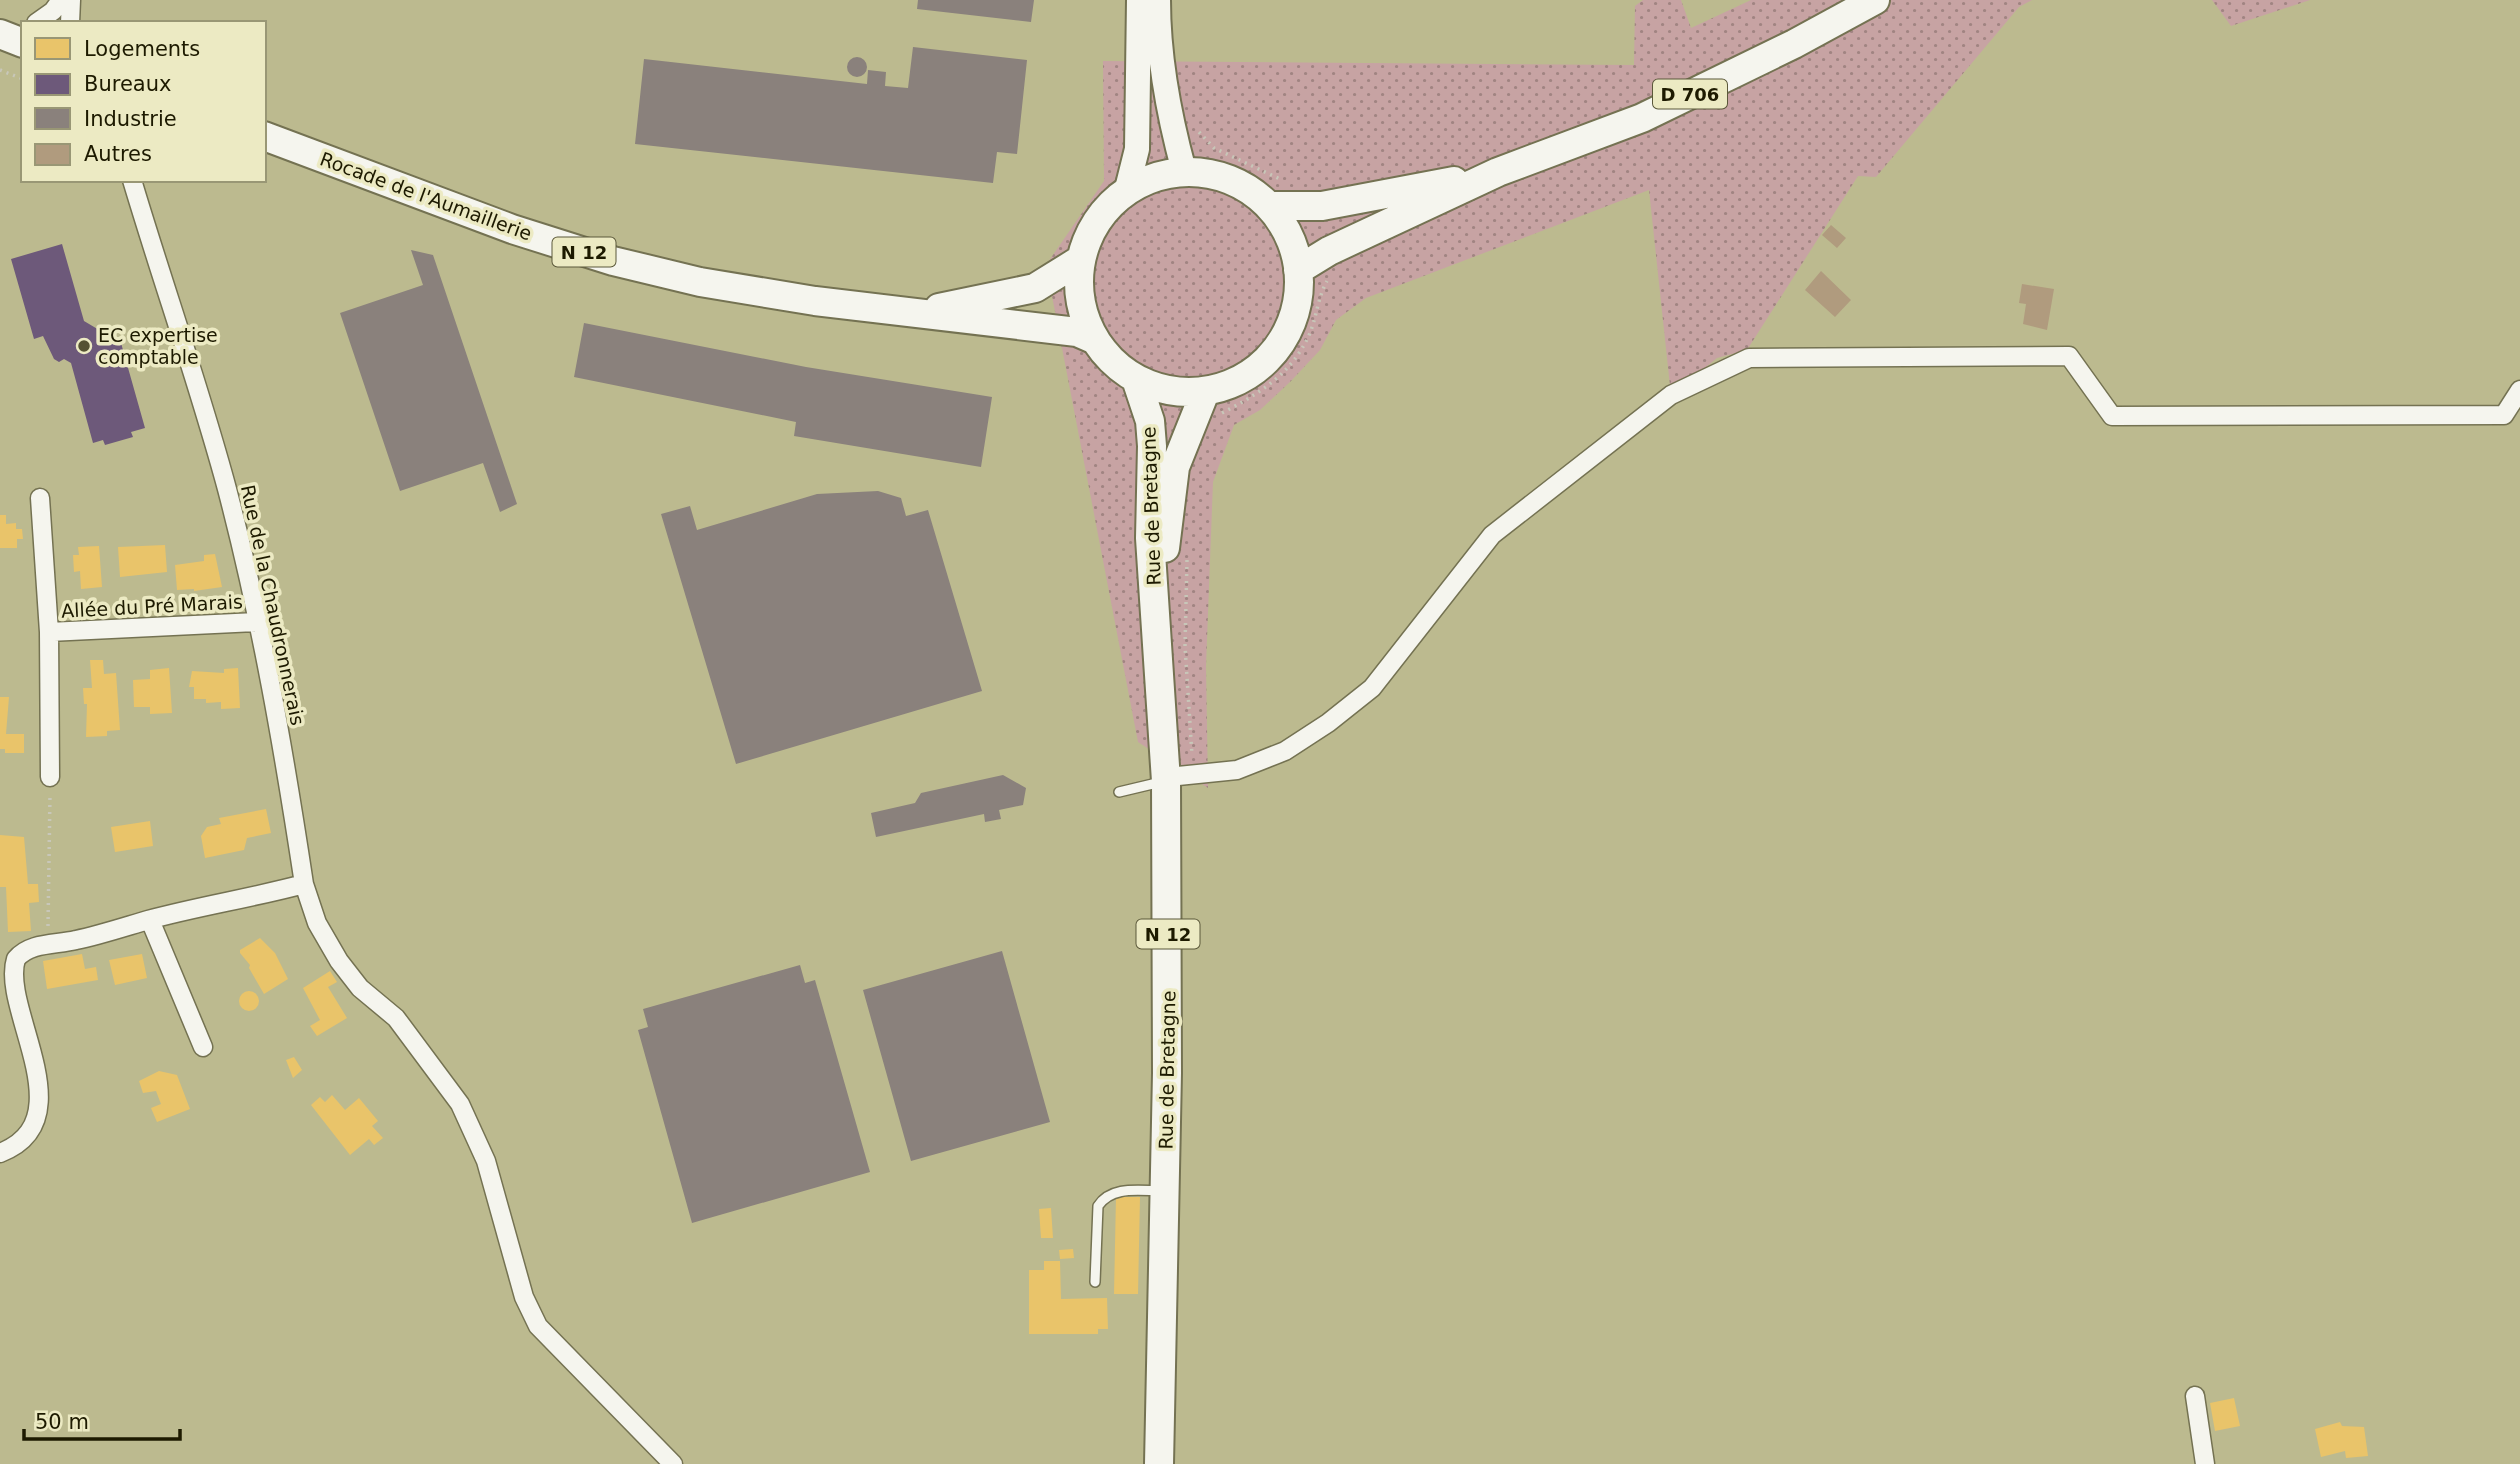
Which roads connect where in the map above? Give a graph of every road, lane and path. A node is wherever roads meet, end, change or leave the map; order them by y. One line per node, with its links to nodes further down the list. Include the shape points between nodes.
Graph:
1 (61, 0): 6 (street)
2 (71, 0): 7 (street)
3 (1139, 0): 16 (main road, via 1136,149)
4 (1158, 0): 12 (main road, via 1158,36)
5 (1875, 0): 13 (main road, D 706, via 1642,118)
6 (39, 21)
7 (70, 21)
8 (0, 70): 9 (path)
9 (21, 78)
10 (1197, 124): 15 (path, via 1199,133 1214,148)
11 (266, 137): 21 (main road, Rocade de l'Aumaillerie / N 12, via 512,229 612,261 700,282)
12 (1184, 171): 16 (main road, via 1155,176); 17 (main road, via 1216,174 1245,187)
13 (1498, 172): 17 (main road, D 706, via 1322,206); 18 (main road, D 706)
14 (133, 182): 28 (street, Rue de la Chaudronnerais, via 225,481)
15 (1289, 184)
16 (1127, 189): 19 (main road, via 1096,220)
17 (1270, 206): 20 (main road, via 1285,227)
18 (1329, 251): 20 (main road, D 706); 25 (path, via 1333,271 1319,295 1311,331 1295,362 1269,385)
19 (1080, 260): 21 (main road, Rocade de l'Aumaillerie / N 12, via 1035,288); 22 (main road, via 1077,287)
20 (1298, 270): 25 (main road, via 1296,309 1284,339 1254,371)
21 (919, 312): 22 (main road, Rocade de l'Aumaillerie / N 12, via 1077,332)
22 (1093, 340): 23 (main road)
23 (1136, 379): 25 (main road); 30 (main road, Rue de Bretagne / N 12, via 1150,421 1150,538)
24 (2520, 390): 32 (street, via 2504,415 2112,416 2069,356 1749,358 1671,395 1492,534 1372,688 1328,723 1285,751 1237,770)
25 (1211, 404): 30 (main road, Rue de Bretagne / N 12, via 1175,467 1162,575)
26 (40, 498): 29 (street, Allée du Pré Marais)
27 (1187, 551): 32 (path)
28 (257, 622): 29 (street, Allée du Pré Marais); 34 (street, Rue de la Chaudronnerais)
29 (49, 632): 31 (street, Allée du Pré Marais)
30 (1160, 677): 32 (main road, Rue de Bretagne / N 12)
31 (50, 777): 36 (path)
32 (1179, 778): 33 (lane); 39 (main road, Rue de Bretagne / N 12, via 1168,954)
33 (1119, 792)
34 (304, 884): 35 (street); 42 (street, Rue de la Chaudronnerais, via 317,923 339,961 360,988 396,1018 465,1116 486,1161 524,1297 538,1326)
35 (150, 919): 36 (street, via 72,942); 37 (street)
36 (48, 944): 38 (street, via 27,951 9,972 9,1003 35,1101 25,1137)
37 (202, 1047)
38 (0, 1153)
39 (1164, 1191): 40 (lane, via 1119,1191 1098,1206); 43 (main road, Rue de Bretagne / N 12)
40 (1095, 1282)
41 (2195, 1396): 44 (street)
42 (673, 1464)
43 (1159, 1464)
44 (2205, 1464)

